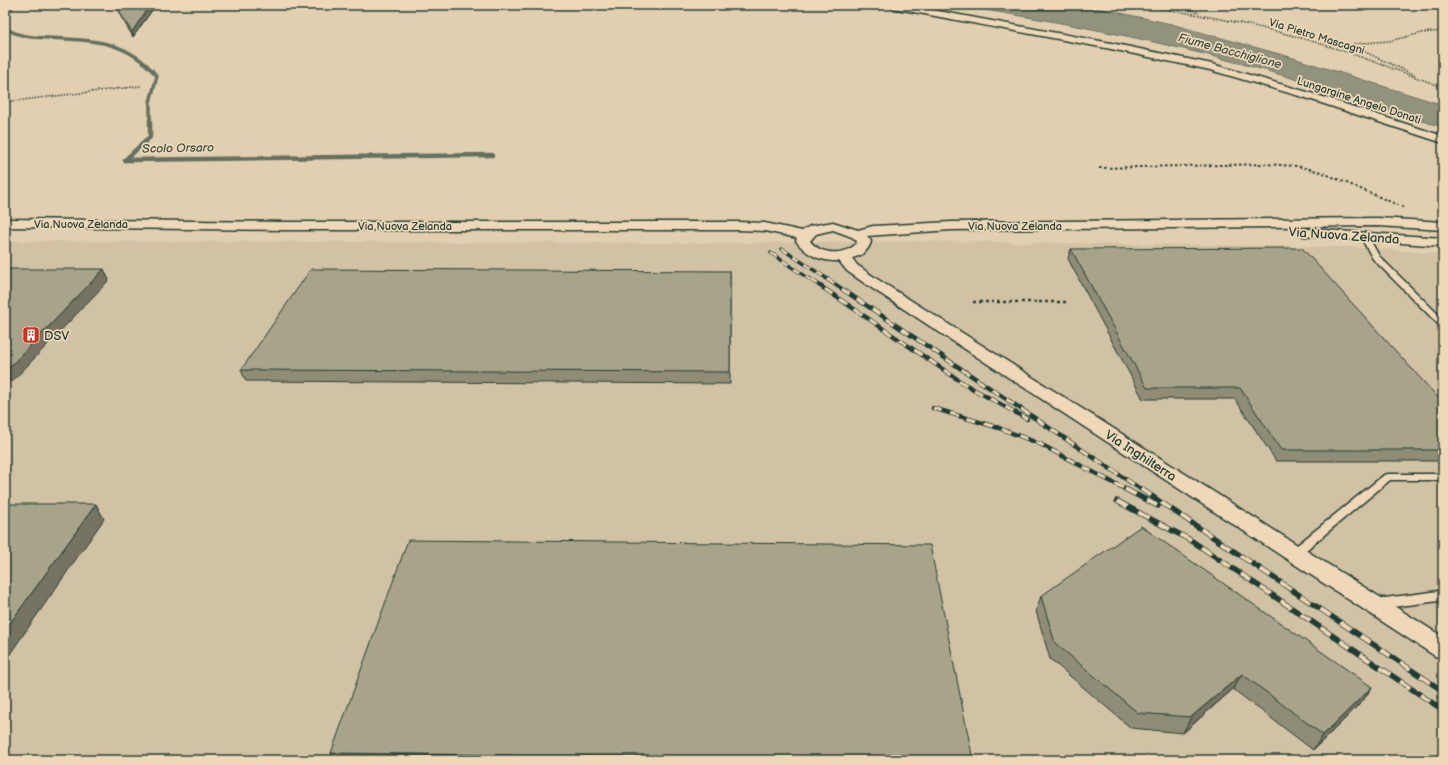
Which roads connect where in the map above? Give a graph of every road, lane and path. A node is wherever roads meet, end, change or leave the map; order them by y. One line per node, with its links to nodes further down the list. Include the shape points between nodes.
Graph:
1 (892, 5): 10 (street, Lungargine Angelo Donati, via 1212,67)
2 (1136, 5): 4 (path, Via Pietro Mascagni)
3 (1179, 5): 4 (path)
4 (1203, 15): 6 (path, Via Pietro Mascagni, via 1309,40)
5 (1443, 31): 6 (path, via 1389,41 1352,44)
6 (1420, 79): 8 (path, Via Pietro Mascagni)
7 (140, 86): 9 (path)
8 (1443, 87)
9 (5, 102)
10 (1443, 140)
11 (1099, 168): 12 (path, via 1266,164 1296,166 1321,172)
12 (1409, 210)
13 (5, 223): 17 (street, Via Nuova Zelanda, via 738,226 765,227)
14 (1174, 225): 15 (street, Via Nuova Zelanda, via 1378,222); 16 (street, Via Nuova Zelanda, via 951,226 873,230); 18 (street, Via Nuova Zelanda)
15 (1443, 226)
16 (857, 234): 17 (street, via 833,226 816,229); 20 (street, via 862,238 862,247)
17 (805, 236): 20 (street, via 806,246 812,251)
18 (1364, 236): 19 (street, Via Nuova Zelanda); 23 (lane, via 1376,257)
19 (1443, 242)
20 (843, 256): 25 (street, Via Inghilterra, via 852,268 872,282)
21 (973, 302): 22 (path)
22 (1069, 302)
23 (1443, 324)
24 (1443, 477): 25 (lane, via 1388,477)
25 (1294, 554): 27 (street, Via Inghilterra)
26 (1443, 597): 27 (lane)
27 (1374, 605): 28 (street, Via Inghilterra)
28 (1443, 649)

